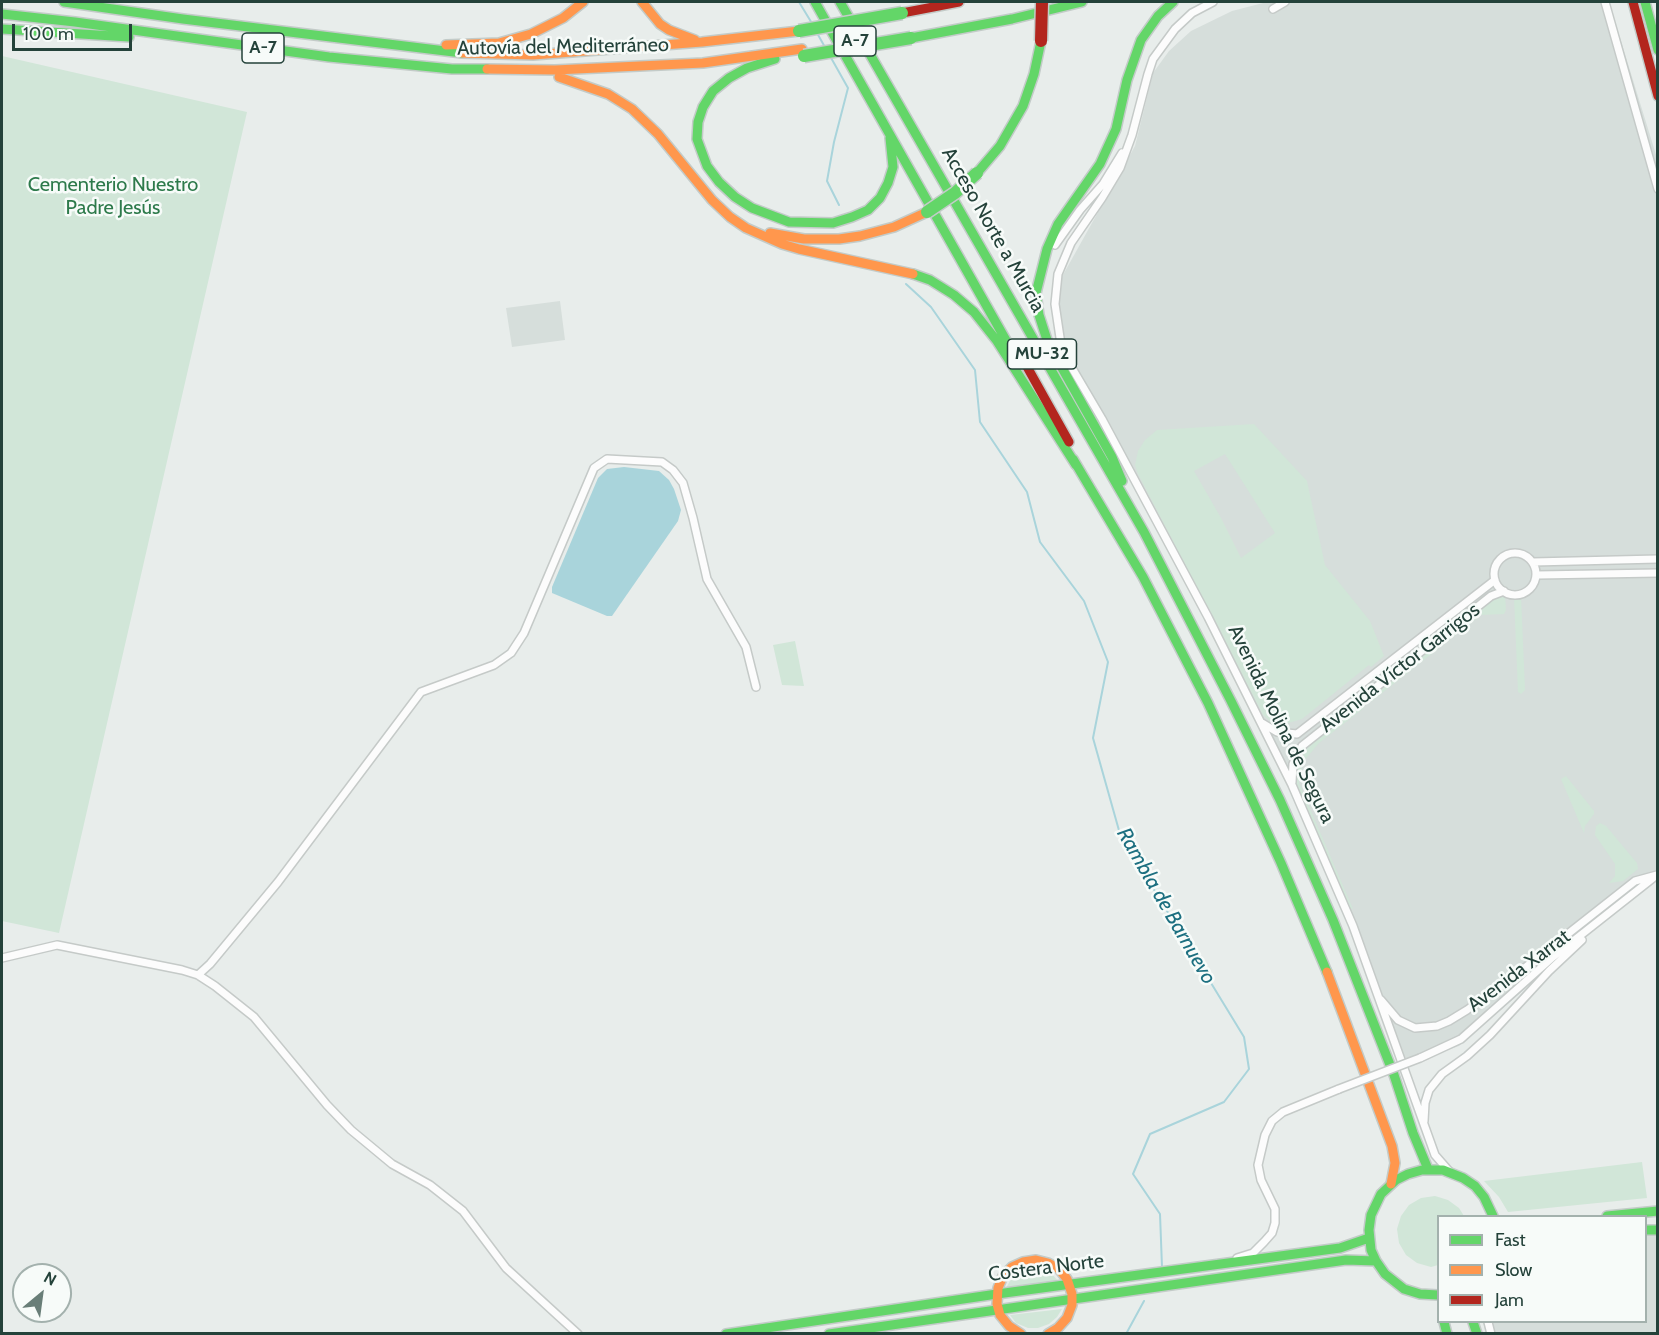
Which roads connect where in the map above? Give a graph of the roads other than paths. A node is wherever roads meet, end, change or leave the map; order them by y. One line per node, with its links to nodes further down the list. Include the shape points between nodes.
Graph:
1 (64, 2): 22 (main road, Autovía del Mediterráneo / A-7)
2 (583, 2): 22 (main road, via 540,30 499,43)
3 (642, 2): 23 (main road, via 669,30)
4 (815, 2): 31 (main road)
5 (823, 2): 42 (main road, Acceso Norte a Murcia / MU-32)
6 (959, 2): 16 (main road, Autovía del Mediterráneo / A-7)
7 (1042, 2): 34 (main road, bridge, via 1041,41 1034,74 1017,118 977,173 927,212 879,231 819,241 767,232)
8 (1052, 2): 21 (main road, Autovía del Mediterráneo / A-7)
9 (1083, 2): 21 (main road, via 1012,19)
10 (1173, 2): 35 (main road, via 1141,40 1116,129 1100,164 1058,224)
11 (1213, 2): 32 (street, via 1175,28 1153,59)
12 (1285, 2): 18 (street)
13 (1605, 2): 33 (street)
14 (1633, 2): 30 (main road)
15 (1645, 2): 25 (main road)
16 (940, 4): 23 (main road, Autovía del Mediterráneo / A-7, bridge, via 800,31)
17 (843, 5): 37 (main road, Acceso Norte a Murcia / MU-32)
18 (1273, 9)
19 (2, 14): 24 (main road, Autovía del Mediterráneo / A-7)
20 (2, 29): 24 (main road, via 96,34 229,50)
21 (909, 35): 26 (main road, Autovía del Mediterráneo / A-7)
22 (361, 42): 23 (main road, Autovía del Mediterráneo / A-7, via 469,54 533,55)
23 (702, 42)
24 (275, 50): 28 (main road, Autovía del Mediterráneo / A-7)
25 (1658, 50)
26 (803, 52): 27 (main road); 28 (main road, Autovía del Mediterráneo / A-7, via 555,70)
27 (775, 59): 29 (main road, via 670,72); 31 (main road, via 747,68 713,91 698,122 697,139 707,166 718,182 752,208 789,222 812,224 842,220 868,210 888,183 892,167)
28 (452, 69): 29 (main road, via 470,74)
29 (559, 77): 34 (main road, via 601,91 632,109 658,134)
30 (1658, 96)
31 (890, 134): 36 (main road)
32 (1132, 135): 35 (street, via 1103,184 1058,239); 47 (street, Avenida Molina de Segura, via 1120,168 1071,243 1058,274 1055,304 1062,351 1203,607)
33 (1658, 189)
34 (712, 200): 36 (main road, via 746,228 782,244 909,272 954,295 974,312 997,341)
35 (1039, 275): 37 (main road, via 1036,293 1048,343 1112,457)
36 (1076, 465): 42 (main road)
37 (1144, 532): 46 (main road, Acceso Norte a Murcia / MU-32)
38 (1658, 559): 39 (street)
39 (1533, 562): 41 (street); 43 (street, via 1521,553 1505,555 1496,566)
40 (1658, 573): 41 (street)
41 (1537, 575): 44 (street, via 1525,593)
42 (1143, 577): 57 (main road, via 1208,703 1321,957 1392,1146 1395,1162)
43 (1495, 580): 44 (street); 47 (street, Avenida Víctor Garrigos, via 1297,734 1277,732)
44 (1504, 591): 48 (street, Avenida Víctor Garrigos, via 1491,596 1302,746 1293,765)
45 (756, 687): 52 (street, via 746,647 707,579 683,483 662,462 607,459 594,468 524,633 511,653 494,665 421,692 278,882)
46 (1231, 701): 55 (main road, Avenida Molina de Segura, via 1334,920)
47 (1261, 723): 48 (street, Avenida Molina de Segura)
48 (1292, 784): 53 (street, Avenida Molina de Segura, via 1353,926)
49 (1657, 875): 50 (street, Avenida Xarrat); 53 (street, Avenida Xarrat, via 1635,881 1517,974 1449,1021 1414,1028 1398,1020)
50 (1620, 904): 54 (street, Avenida Xarrat, via 1549,971 1490,1035 1442,1074 1425,1103); 63 (street, Avenida Xarrat, bridge, via 1461,1039 1283,1112 1272,1121 1264,1135 1258,1165 1275,1209 1272,1233 1253,1253)
51 (2, 958): 52 (street, via 57,945)
52 (198, 975): 69 (street, via 254,1017 351,1130 392,1164 430,1185 463,1211 506,1268)
53 (1379, 998): 54 (street, Avenida Molina de Segura)
54 (1424, 1124): 56 (street, Avenida Molina de Segura, via 1435,1155)
55 (1428, 1169): 56 (main road); 57 (main road)
56 (1450, 1172): 59 (main road, via 1480,1191)
57 (1391, 1184): 61 (main road, via 1374,1208)
58 (1658, 1211): 60 (main road)
59 (1493, 1215)
60 (1617, 1215)
61 (1369, 1238): 62 (main road); 63 (main road, Costera Norte, via 1341,1248)
62 (1376, 1261): 66 (main road, Costera Norte, via 1346,1260); 67 (main road, via 1404,1289)
63 (1204, 1267): 64 (main road, Costera Norte)
64 (1070, 1285): 65 (main road, Costera Norte); 65 (main road, via 1054,1266 1030,1260 1007,1271); 66 (main road)
65 (997, 1294): 68 (main road); 70 (main road, Costera Norte)
66 (1073, 1298): 68 (main road, Costera Norte); 73 (main road, via 1067,1318)
67 (1437, 1298)
68 (998, 1308): 71 (main road, Costera Norte); 72 (main road, via 1008,1326)
69 (578, 1334)
70 (726, 1334)
71 (829, 1334)
72 (1021, 1334)
73 (1048, 1334)

